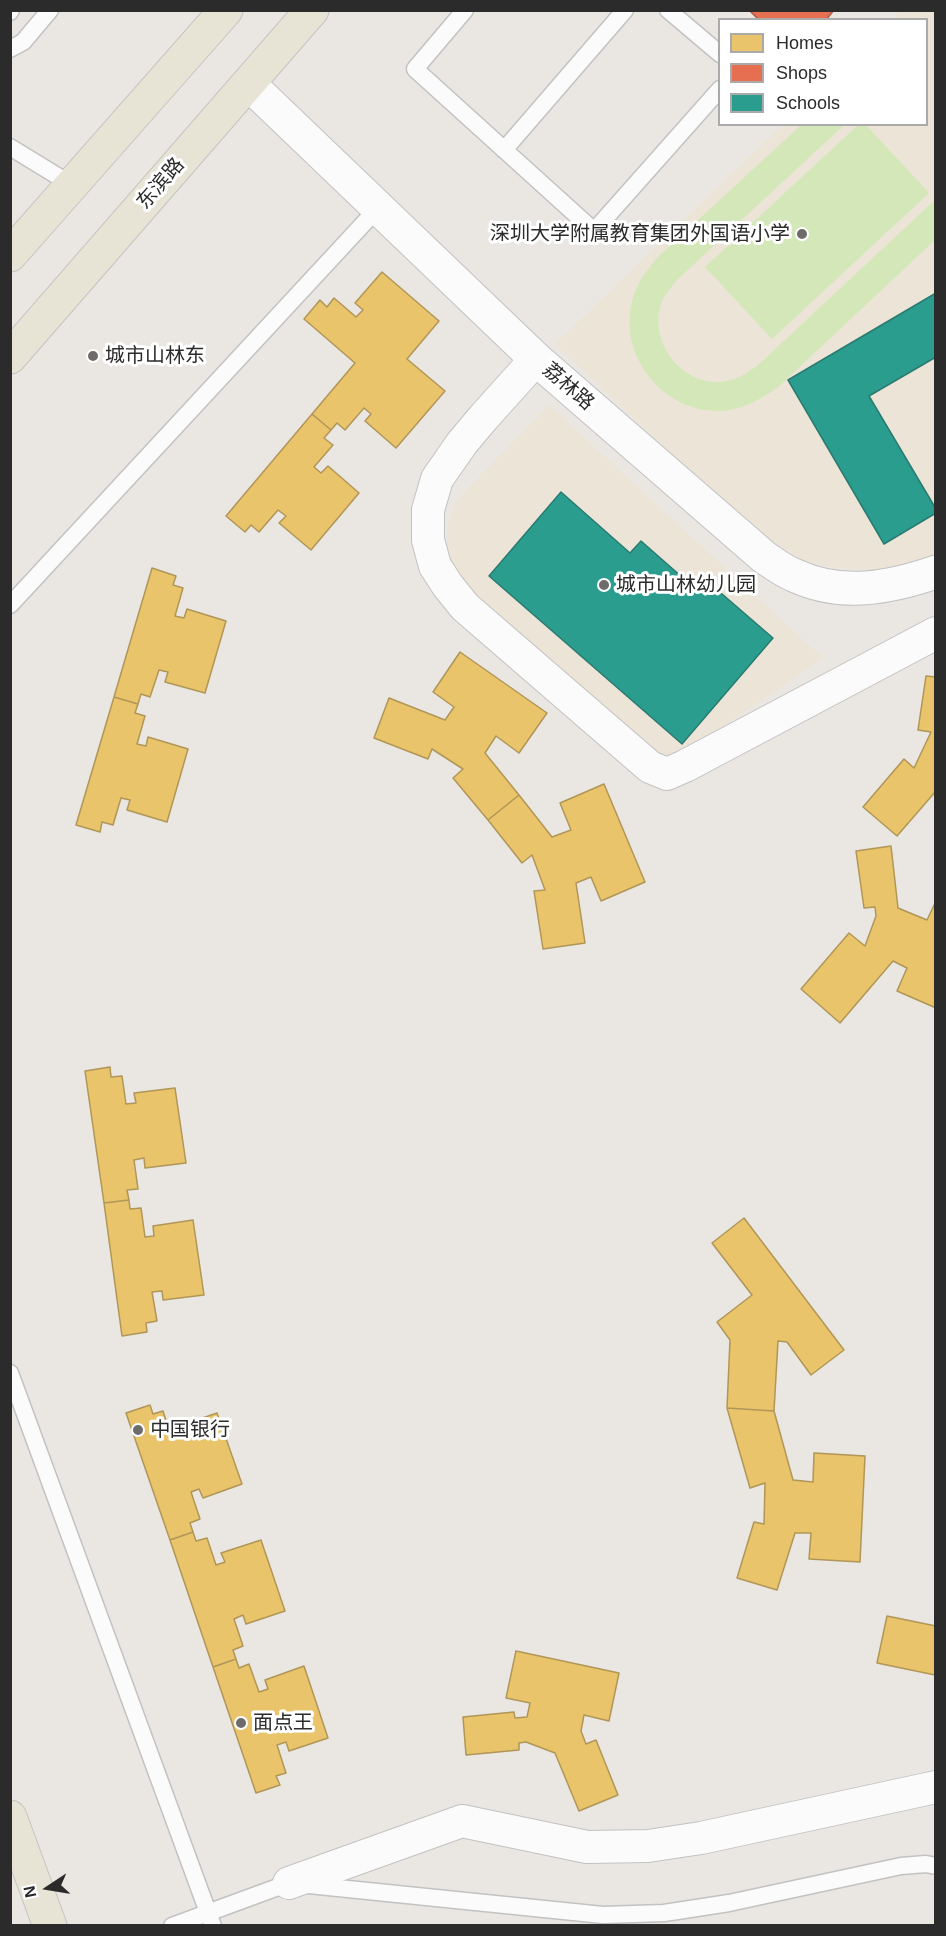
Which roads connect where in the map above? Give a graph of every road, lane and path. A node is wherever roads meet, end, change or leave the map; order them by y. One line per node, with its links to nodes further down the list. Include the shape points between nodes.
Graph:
1 (50, 10): 7 (lane, via 23,42)
2 (226, 10): 13 (main road)
3 (312, 10): 9 (main road, 东滨路)
4 (465, 10): 12 (lane, via 414,69)
5 (624, 10): 12 (lane)
6 (668, 10): 8 (lane)
7 (10, 49)
8 (718, 52)
9 (249, 84): 14 (street, 荔林路); 16 (main road, 东滨路)
10 (718, 91): 12 (lane, via 594,231)
11 (10, 147): 13 (lane)
12 (504, 150)
13 (72, 185): 15 (main road)
14 (378, 208): 17 (street, 荔林路); 19 (lane)
15 (10, 255)
16 (10, 357)
17 (536, 359): 18 (street, 荔林路, via 764,557 794,576 824,586 852,589 907,582); 20 (street, via 483,418 437,479 428,510 428,540 435,566 465,607 650,767 667,774 685,766)
18 (936, 572)
19 (10, 605)
20 (936, 633)
21 (10, 1373): 26 (lane)
22 (936, 1787): 25 (street, via 701,1839 648,1846 586,1847 462,1821)
23 (10, 1817): 27 (main road)
24 (936, 1866): 25 (lane, via 901,1866 729,1904 603,1915)
25 (289, 1882): 26 (lane)
26 (211, 1919): 28 (lane)
27 (50, 1926)
28 (172, 1926)

